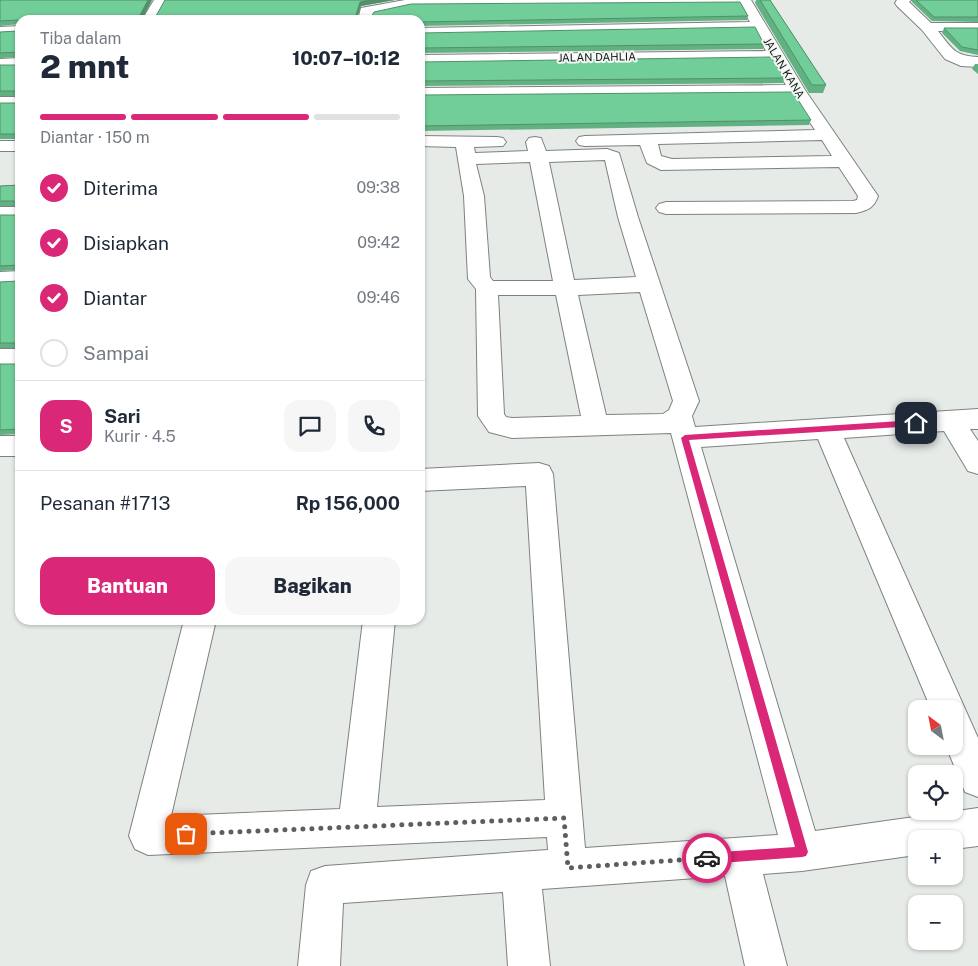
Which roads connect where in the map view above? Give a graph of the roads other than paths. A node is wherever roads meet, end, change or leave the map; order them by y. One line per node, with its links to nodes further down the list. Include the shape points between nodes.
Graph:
1 (161, 0): 10 (street)
2 (744, 0): 6 (street); 11 (street, JALAN KANA)
3 (904, 0): 12 (street, via 902,3)
4 (556, 1): 5 (street); 8 (street)
5 (617, 1): 6 (street)
6 (678, 1)
7 (418, 2): 8 (street); 9 (street)
8 (493, 2)
9 (366, 10)
10 (152, 15)
11 (760, 26): 16 (street); 17 (street, JALAN KANA)
12 (926, 27): 13 (street); 19 (street, via 953,58)
13 (978, 27)
14 (15, 30): 15 (street)
15 (0, 31)
16 (425, 32)
17 (775, 55): 18 (street, JALAN DAHLIA); 22 (street, JALAN KANA)
18 (425, 60)
19 (978, 62)
20 (15, 63): 21 (street)
21 (0, 64)
22 (797, 90): 23 (street); 26 (street, JALAN KANA)
23 (425, 93)
24 (0, 102): 25 (street)
25 (15, 102)
26 (826, 135): 27 (street); 33 (street, JALAN KANA)
27 (648, 140): 32 (street); 33 (street, via 653,159 661,164)
28 (425, 142): 31 (street)
29 (0, 146): 30 (street)
30 (15, 146)
31 (465, 150): 32 (street); 40 (street, via 474,196 479,279)
32 (537, 150): 39 (street, via 613,157); 41 (street)
33 (844, 161): 34 (street, JALAN KANA, via 868,196 866,203 856,207)
34 (666, 208)
35 (0, 213): 36 (street)
36 (15, 213)
37 (15, 278): 38 (street)
38 (0, 279)
39 (649, 284): 41 (street); 47 (street, via 686,401)
40 (487, 288): 41 (street); 46 (street, via 491,416 498,425 512,428)
41 (565, 288): 46 (street)
42 (0, 358): 43 (street)
43 (15, 358)
44 (978, 419): 45 (street)
45 (951, 421): 48 (street); 51 (street)
46 (596, 425): 47 (street, via 668,424)
47 (682, 427): 48 (street); 61 (street)
48 (827, 429): 55 (street)
49 (0, 446): 50 (street)
50 (15, 446)
51 (978, 463)
52 (425, 480): 58 (street, via 539,474)
53 (199, 625): 60 (street, via 148,836)
54 (378, 625): 60 (street)
55 (944, 700)
56 (963, 744): 57 (street)
57 (978, 779)
58 (564, 818): 60 (street); 63 (street)
59 (978, 827): 61 (street)
60 (356, 828)
61 (802, 852): 62 (street)
62 (740, 856): 63 (street); 67 (street)
63 (568, 868): 64 (street)
64 (520, 872): 65 (street, via 325,885); 66 (street)
65 (319, 966)
66 (528, 966)
67 (766, 966)

